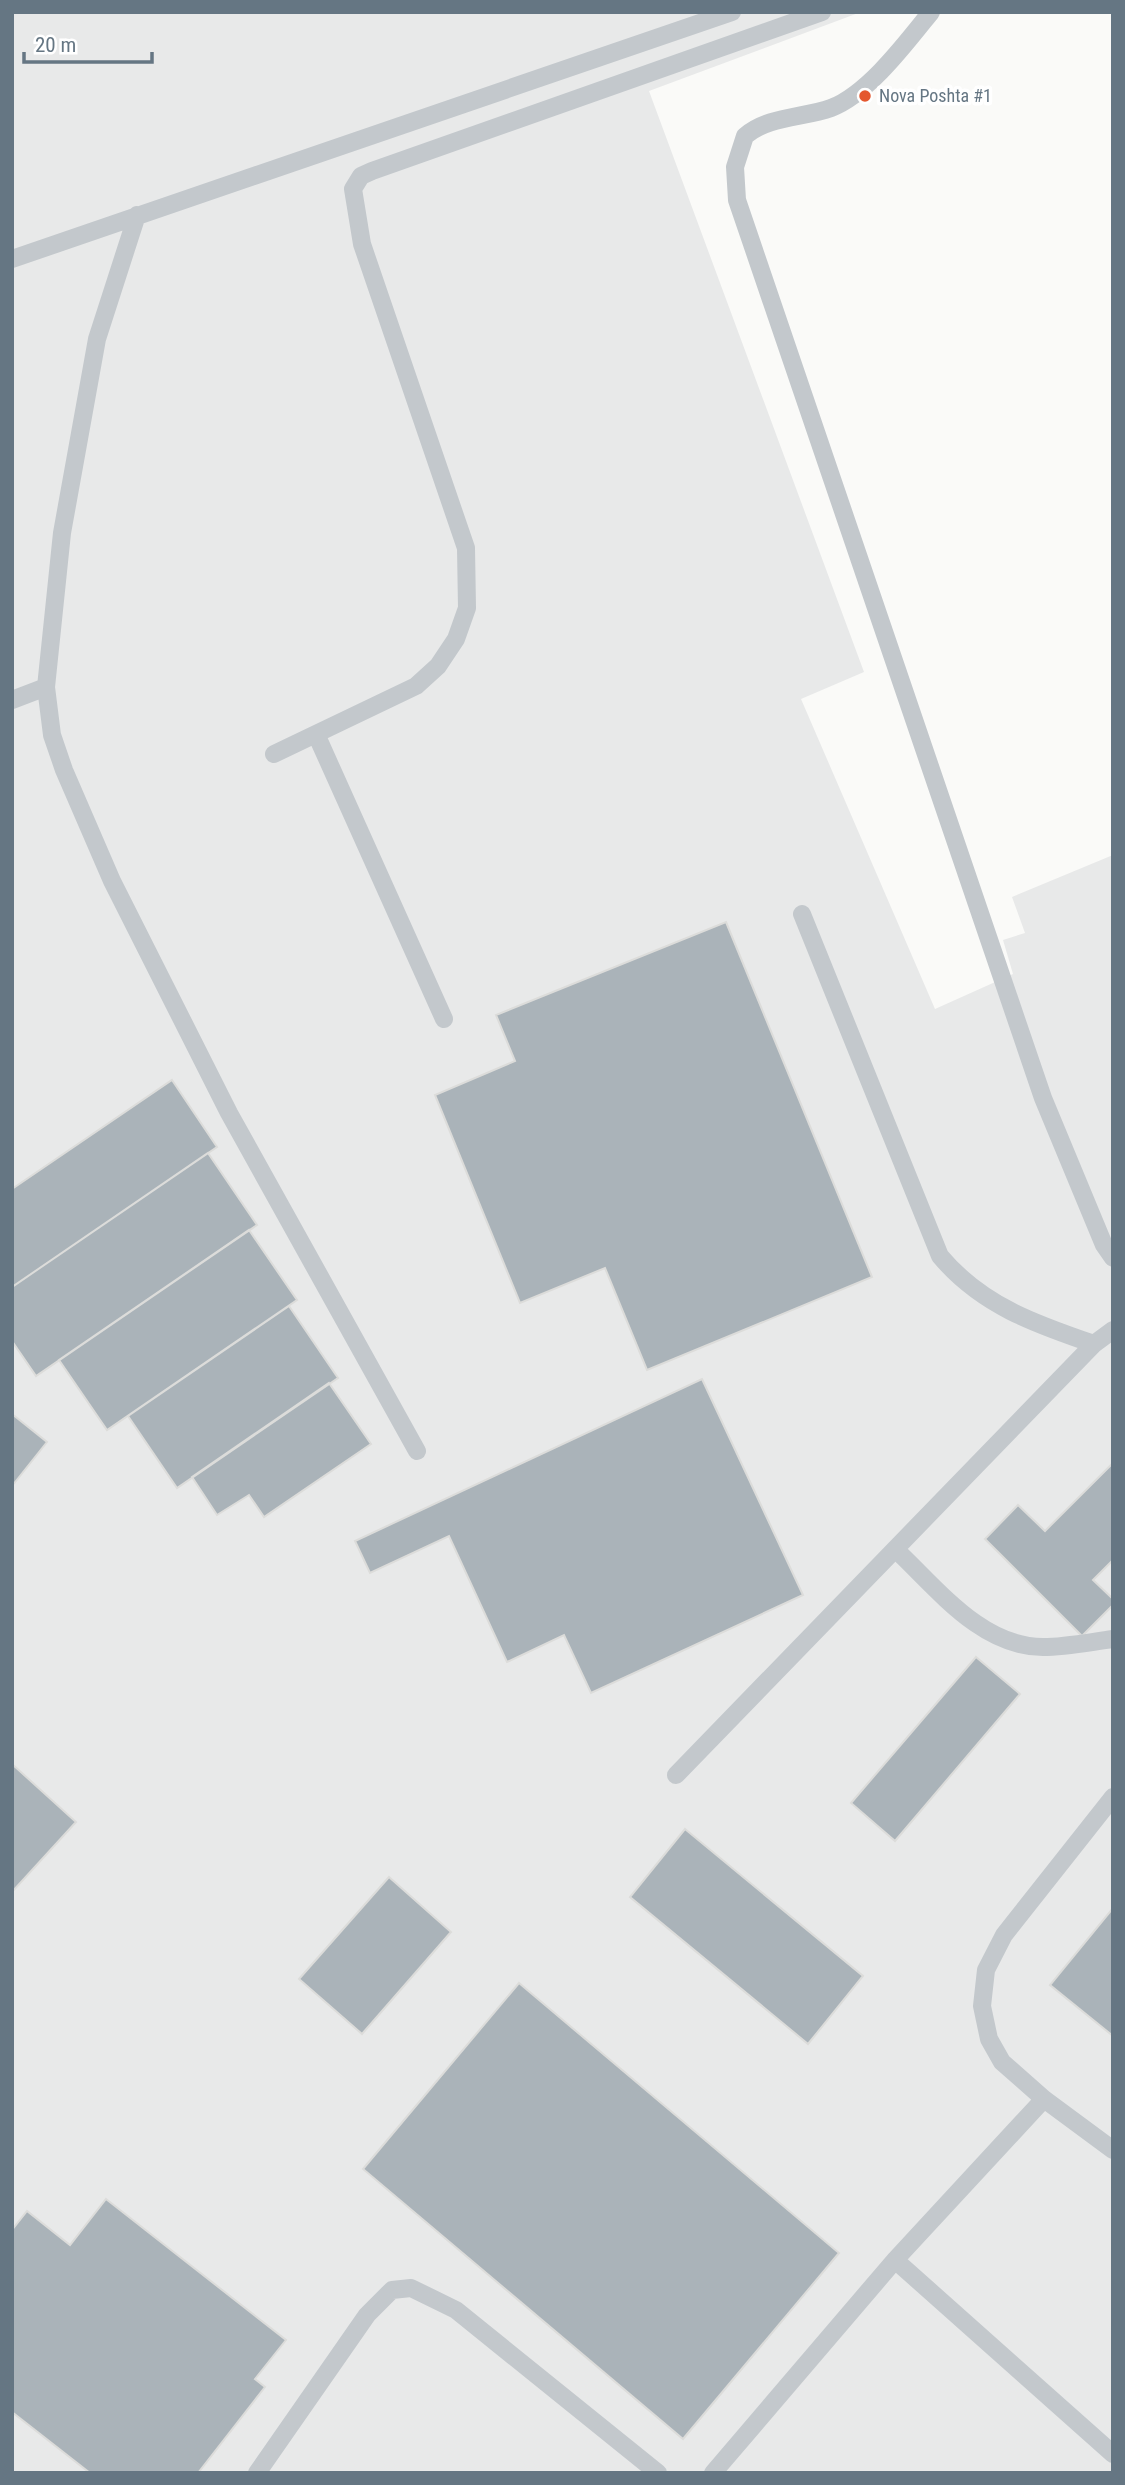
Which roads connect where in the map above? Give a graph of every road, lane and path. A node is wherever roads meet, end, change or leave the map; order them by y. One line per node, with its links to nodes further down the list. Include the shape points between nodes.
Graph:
1 (822, 12): 8 (lane, via 372,171 355,183 362,244 466,548 467,608 456,639 438,666 416,686)
2 (931, 12): 12 (lane, via 911,40 845,101 767,123 745,136 735,167 737,200 1043,1098)
3 (730, 13): 4 (lane)
4 (137, 215): 5 (lane); 6 (lane, via 108,302 83,401 55,579)
5 (12, 259)
6 (46, 688): 7 (lane); 15 (lane, via 52,735 112,881 229,1114)
7 (12, 700)
8 (316, 734): 9 (lane); 11 (lane)
9 (274, 754)
10 (802, 914): 14 (lane, via 940,1256 959,1279 994,1304)
11 (444, 1019)
12 (1113, 1258)
13 (1113, 1330): 14 (lane)
14 (1094, 1344): 16 (lane)
15 (417, 1451)
16 (895, 1549): 17 (lane, via 974,1623 995,1635 1042,1647); 18 (lane)
17 (1113, 1639)
18 (676, 1775)
19 (1113, 1797): 20 (lane, via 1004,1935 986,1970 982,2006 989,2039 1002,2063)
20 (1044, 2099): 21 (lane); 22 (lane)
21 (1113, 2150)
22 (895, 2260): 23 (lane); 26 (lane)
23 (1113, 2454)
24 (257, 2473): 25 (lane, via 367,2315 392,2290 411,2288 456,2310)
25 (658, 2473)
26 (713, 2473)

